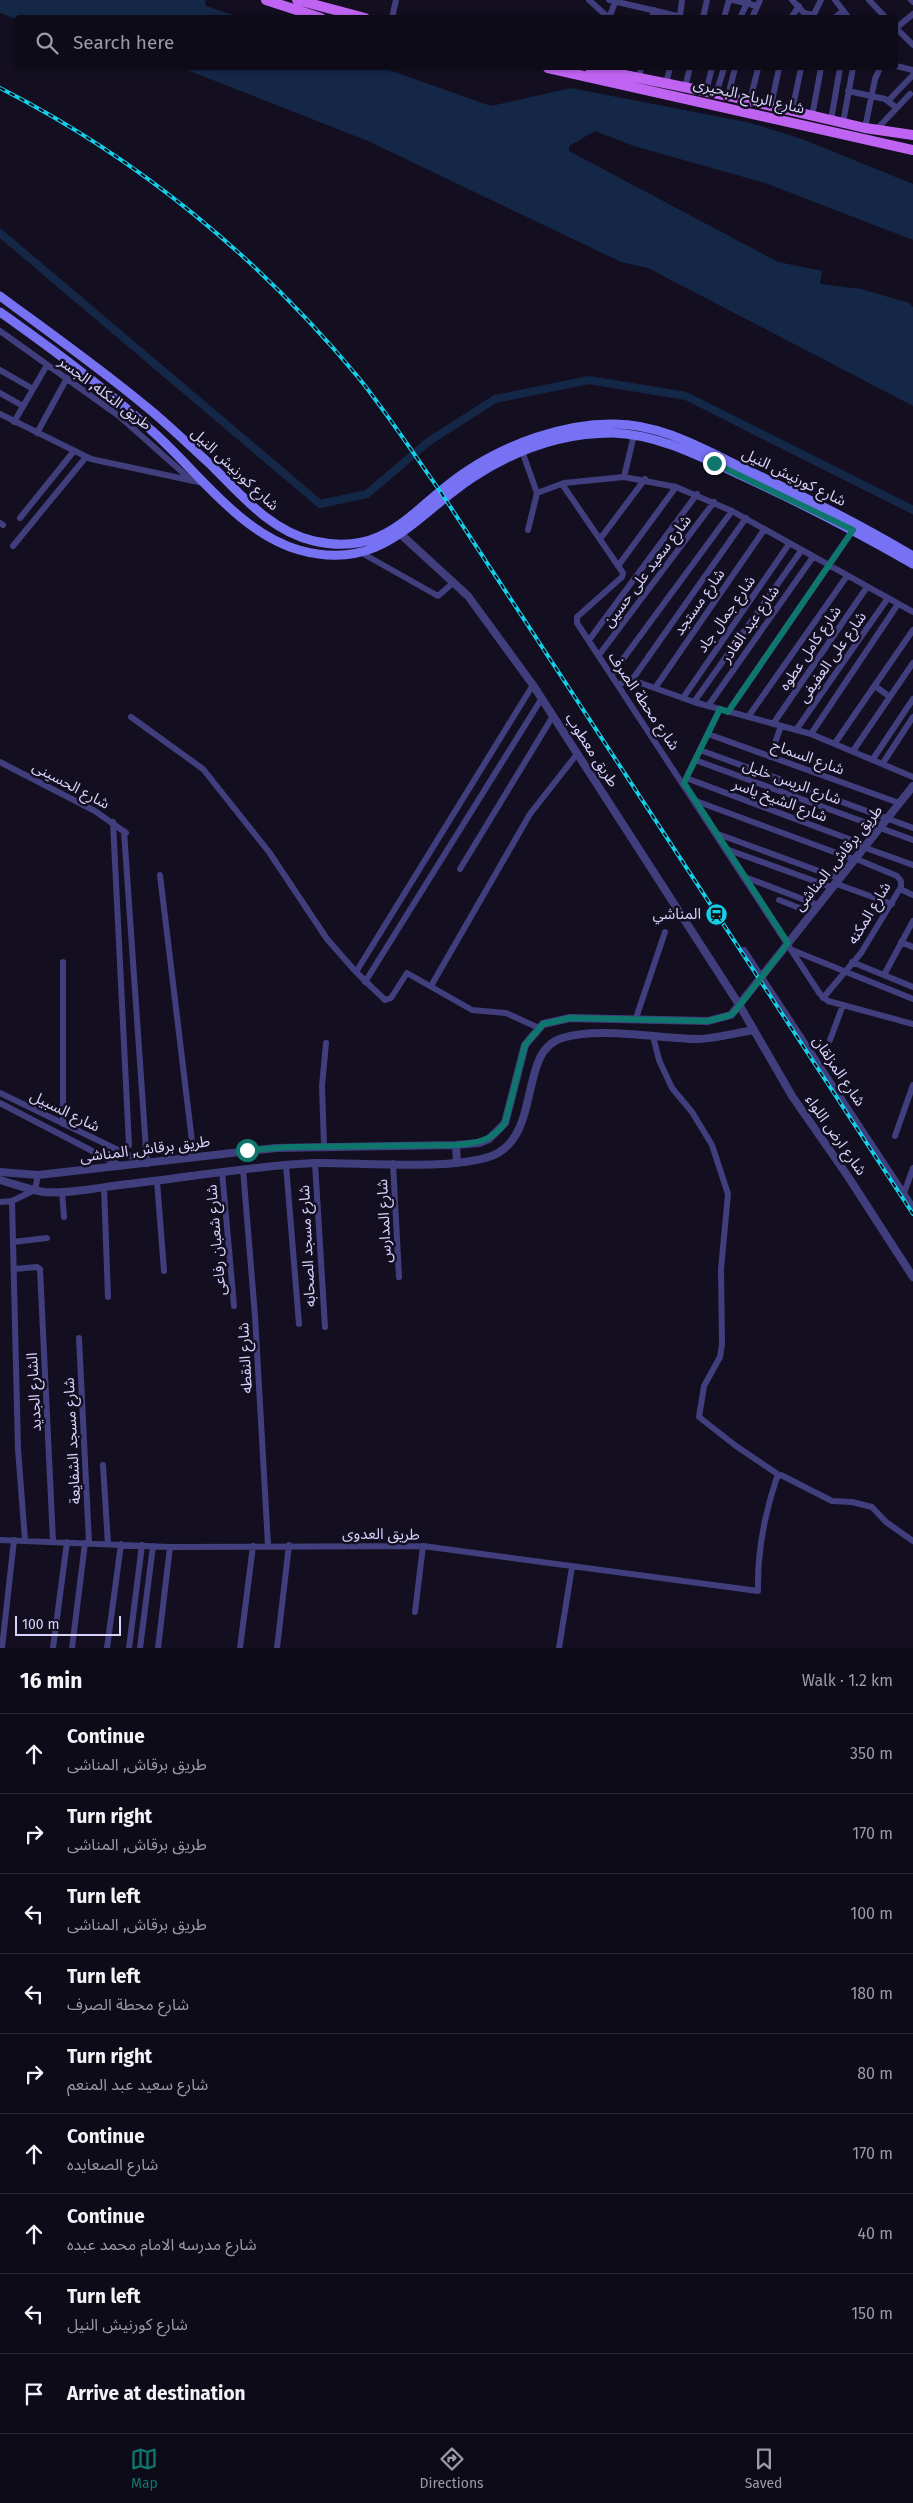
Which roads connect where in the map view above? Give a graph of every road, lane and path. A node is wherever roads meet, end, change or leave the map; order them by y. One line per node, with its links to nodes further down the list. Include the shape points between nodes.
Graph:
1 (266, 0): 20 (main road)
2 (297, 0): 21 (main road)
3 (396, 0): 22 (street)
4 (589, 0): 23 (street)
5 (614, 0): 17 (street); 24 (street)
6 (682, 0): 27 (street)
7 (707, 0): 28 (street)
8 (729, 0): 29 (street)
9 (733, 0): 14 (street)
10 (792, 0): 16 (street)
11 (821, 0): 34 (street)
12 (835, 0): 18 (street)
13 (869, 0): 37 (street)
14 (748, 2): 15 (street); 30 (street)
15 (758, 3): 31 (street)
16 (799, 6): 32 (street); 33 (street)
17 (654, 10): 25 (street); 26 (street)
18 (843, 11): 35 (street); 36 (street)
19 (913, 14): 38 (street)
20 (312, 15)
21 (354, 15)
22 (393, 15)
23 (606, 15)
24 (610, 15)
25 (653, 15)
26 (674, 15)
27 (682, 15)
28 (704, 15)
29 (725, 15)
30 (742, 15)
31 (753, 15)
32 (793, 15)
33 (810, 15)
34 (814, 15)
35 (838, 15)
36 (846, 15)
37 (883, 15)
38 (898, 26)
39 (898, 30): 41 (street)
40 (913, 32): 41 (street)
41 (906, 38): 42 (street)
42 (913, 45)
43 (898, 66): 57 (street)
44 (557, 70): 80 (main road, شارع الرياح البحيرى)
45 (669, 70): 61 (street)
46 (689, 70): 62 (street)
47 (711, 70): 63 (street)
48 (723, 70): 65 (street)
49 (734, 70): 67 (street)
50 (758, 70): 69 (street)
51 (779, 70): 71 (street)
52 (801, 70): 73 (street)
53 (821, 70): 74 (street)
54 (840, 70): 75 (street)
55 (853, 70): 64 (street)
56 (879, 70): 68 (street)
57 (913, 70)
58 (624, 71): 59 (main road, شارع الرياح البحيرى)
59 (640, 73): 61 (main road, شارع الرياح البحيرى)
60 (913, 75): 70 (street)
61 (666, 83): 62 (main road, شارع الرياح البحيرى)
62 (685, 87): 63 (main road, شارع الرياح البحيرى)
63 (706, 91): 65 (main road, شارع الرياح البحيرى)
64 (848, 91): 68 (street); 76 (street)
65 (716, 94): 67 (main road, شارع الرياح البحيرى)
66 (910, 94): 72 (street)
67 (728, 96): 69 (main road, شارع الرياح البحيرى)
68 (871, 96): 70 (street); 77 (street)
69 (750, 101): 71 (main road, شارع الرياح البحيرى)
70 (888, 101): 72 (street)
71 (771, 106): 73 (main road, شارع الرياح البحيرى)
72 (897, 108): 78 (street)
73 (792, 111): 74 (main road, شارع الرياح البحيرى)
74 (812, 116): 75 (main road, شارع الرياح البحيرى)
75 (831, 120): 76 (main road, شارع الرياح البحيرى)
76 (842, 123): 77 (main road, شارع الرياح البحيرى)
77 (865, 128): 78 (main road, شارع الرياح البحيرى)
78 (876, 130): 79 (main road, شارع الرياح البحيرى)
79 (913, 136): 80 (street)
80 (911, 150)
81 (0, 296): 114 (main road, شارع كورنيش النيل, via 148,409 284,530 331,543 364,541)
82 (0, 312): 103 (main road, شارع كورنيش النيل, via 125,407)
83 (1, 333): 84 (street, طريق النكله, الجسر)
84 (47, 364): 86 (street, طريق النكله, الجسر); 87 (street)
85 (0, 370): 87 (street)
86 (67, 378): 92 (street); 100 (street, طريق النكله, الجسر, via 119,416)
87 (33, 389): 89 (street)
88 (0, 393): 89 (street)
89 (23, 406): 91 (street)
90 (0, 414): 91 (street)
91 (14, 422): 92 (street)
92 (37, 433): 96 (street)
93 (634, 435): 94 (main road, شارع كورنيش النيل); 95 (main road, شارع كورنيش النيل, via 578,436); 99 (street)
94 (659, 436): 98 (main road, شارع كورنيش النيل, via 619,424 550,433 517,445); 113 (main road, شارع كورنيش النيل); 115 (main road, شارع كورنيش النيل, via 735,464)
95 (522, 450): 98 (main road, شارع كورنيش النيل); 105 (street)
96 (74, 451): 97 (street); 109 (street)
97 (86, 457): 100 (street); 118 (street)
98 (467, 476): 114 (main road, شارع كورنيش النيل)
99 (624, 477): 101 (street); 102 (street)
100 (190, 479): 103 (street)
101 (645, 479): 104 (street); 116 (street)
102 (562, 484): 105 (street); 116 (street)
103 (208, 485): 120 (main road, شارع كورنيش النيل, via 248,522 279,542 322,555)
104 (676, 487): 106 (street); 124 (street)
105 (536, 493): 111 (street)
106 (697, 494): 107 (street); 133 (street)
107 (714, 502): 108 (street); 134 (street, شارع سعيد على حسين)
108 (732, 511): 110 (street); 136 (street)
109 (20, 518)
110 (746, 518): 112 (street); 137 (street)
111 (528, 530)
112 (764, 530): 117 (street); 141 (street, شارع مستجد)
113 (853, 530): 115 (main road, شارع كورنيش النيل); 125 (street)
114 (398, 532): 120 (main road, شارع كورنيش النيل); 127 (street, طريق معطوب)
115 (867, 533): 121 (main road, شارع كورنيش النيل); 123 (main road, شارع كورنيش النيل)
116 (600, 539): 124 (street)
117 (789, 544): 119 (street); 144 (street, شارع جمال جاد)
118 (13, 546)
119 (801, 551): 122 (street); 146 (street)
120 (360, 552): 127 (street, via 438,596)
121 (913, 556)
122 (813, 557): 125 (street); 147 (street, شارع عبد القادر)
123 (913, 564)
124 (618, 566): 133 (street, شارع محطة الصرف, via 623,572 622,577 576,619)
125 (828, 566): 126 (street); 149 (street)
126 (847, 576): 128 (street); 152 (street)
127 (454, 582): 139 (street, طريق معطوب, via 478,607)
128 (867, 586): 129 (street); 154 (street, شارع كامل عطوه)
129 (888, 598): 130 (street); 156 (street, شارع على العفيفى)
130 (898, 604): 131 (street); 158 (street)
131 (913, 612)
132 (913, 630): 140 (street)
133 (589, 640): 134 (street, شارع محطة الصرف)
134 (599, 655): 136 (street, شارع محطة الصرف)
135 (913, 662): 161 (street)
136 (612, 674): 138 (street, شارع محطة الصرف)
137 (632, 680): 138 (street); 141 (street)
138 (619, 684): 169 (street, شارع محطة الصرف)
139 (533, 685): 143 (street, طريق معطوب); 201 (street)
140 (875, 686): 142 (street); 159 (street)
141 (655, 688): 144 (street)
142 (886, 694)
143 (542, 698): 150 (street, طريق معطوب); 205 (street)
144 (683, 698): 146 (street)
145 (913, 699): 164 (street)
146 (694, 702): 147 (street)
147 (708, 706): 148 (street)
148 (720, 709): 149 (street); 157 (street)
149 (728, 712): 152 (street)
150 (553, 716): 162 (street, طريق معطوب); 183 (street)
151 (131, 717): 201 (street, via 203,769 269,852 328,939)
152 (748, 717): 154 (street)
153 (913, 717): 167 (street)
154 (773, 724): 155 (street)
155 (782, 726): 156 (street); 163 (street)
156 (796, 730): 158 (street)
157 (708, 734): 160 (street); 163 (street, شارع السماح)
158 (811, 734): 159 (street)
159 (835, 744): 161 (street)
160 (700, 750): 165 (street); 173 (street)
161 (853, 751): 164 (street)
162 (577, 754): 206 (street, via 530,814); 211 (street, طريق معطوب)
163 (770, 757): 172 (street, شارع السماح)
164 (873, 759): 167 (street)
165 (695, 760): 169 (street); 175 (street, شارع الريس خليل)
166 (0, 762): 174 (street, شارع الحسينى)
167 (883, 763): 168 (street)
168 (913, 777)
169 (685, 781): 171 (street, شارع محطة الصرف); 179 (street, شارع الشيخ ياسر)
170 (913, 786): 172 (street, طريق برقاش, المناشى)
171 (696, 802): 177 (street, شارع محطة الصرف); 181 (street)
172 (899, 804): 173 (street, طريق برقاش, المناشى)
173 (886, 819): 175 (street, طريق برقاش, المناشى); 176 (street)
174 (114, 822): 224 (street); 231 (street, شارع الحسينى, via 125,832)
175 (879, 828): 178 (street, شارع الريس خليل); 179 (street, طريق برقاش, المناشى)
176 (913, 828)
177 (715, 833): 180 (street, شارع محطة الصرف); 186 (street)
178 (913, 840)
179 (864, 846): 181 (street, طريق برقاش, المناشى); 182 (street, شارع الشيخ ياسر)
180 (725, 849): 185 (street, شارع محطة الصرف); 186 (street)
181 (854, 859): 186 (street, طريق برقاش, المناشى); 187 (street, شارع المكنه, via 897,876 902,884)
182 (913, 865)
183 (460, 869)
184 (160, 875): 227 (street)
185 (744, 876): 191 (street); 196 (street, شارع محطة الصرف)
186 (834, 883): 190 (street); 191 (street, طريق برقاش, المناشى)
187 (900, 889): 188 (street); 190 (street, شارع المكنه)
188 (913, 895)
189 (779, 900): 192 (street)
190 (892, 904): 200 (street, شارع المكنه)
191 (818, 905): 192 (street, طريق برقاش, المناشى)
192 (812, 913): 196 (street, طريق برقاش, المناشى)
193 (913, 921): 195 (street)
194 (665, 932): 212 (street)
195 (902, 942): 197 (street); 203 (street)
196 (789, 946): 202 (street); 204 (street, طريق برقاش, المناشى); 208 (street, شارع محطة الصرف)
197 (913, 947)
198 (744, 950): 204 (street, شارع المزلقان)
199 (62, 962): 222 (street)
200 (852, 962): 202 (street, شارع المكنه); 203 (street)
201 (356, 972): 205 (street)
202 (842, 972): 208 (street, شارع المكنه); 209 (street)
203 (884, 975): 207 (street)
204 (761, 976): 211 (street, طريق برقاش, المناشى, via 745,998); 244 (street, شارع المزلقان)
205 (365, 982): 206 (street, via 388,1001 407,973)
206 (431, 986): 215 (street, via 472,1010 518,1016)
207 (913, 986)
208 (823, 998): 210 (street)
209 (913, 999)
210 (843, 1005): 213 (street); 217 (street)
211 (742, 1009): 212 (street, طريق برقاش, المناشى, via 708,1021); 214 (street, شارع ارض اللواء)
212 (636, 1018): 215 (street, طريق برقاش, المناشى, via 570,1018 554,1020)
213 (913, 1024)
214 (752, 1027): 216 (street, طريق برقاش, المناشى, via 700,1038); 253 (street, شارع ارض اللواء, via 792,1096)
215 (539, 1028): 225 (street, طريق برقاش, المناشى, via 525,1045 505,1123 489,1138)
216 (653, 1036): 230 (street, طريق برقاش, المناشى, via 574,1035 550,1044 537,1065 527,1111 512,1140 486,1159); 261 (street, via 672,1088 692,1112 712,1145 728,1194 721,1269 722,1344 720,1357 704,1386 699,1417)
217 (830, 1040)
218 (326, 1043): 226 (street, via 322,1076)
219 (913, 1085): 223 (street)
220 (0, 1093): 222 (street, شارع السبيل)
221 (0, 1103): 232 (street, شارع السبيل)
222 (63, 1124): 231 (street, شارع السبيل)
223 (895, 1136)
224 (129, 1144)
225 (456, 1145): 226 (street, طريق برقاش, المناشى); 230 (street)
226 (324, 1146): 227 (street, طريق برقاش, المناشى)
227 (194, 1158): 231 (street, طريق برقاش, المناشى)
228 (315, 1163): 229 (street, طريق برقاش, المناشى); 233 (street, طريق برقاش, المناشى); 258 (street, شارع مسجد الصحابه)
229 (393, 1163): 230 (street, طريق برقاش, المناشى); 254 (street, شارع المدارس)
230 (457, 1163)
231 (147, 1164): 232 (street, طريق برقاش, المناشى)
232 (123, 1166): 238 (street, طريق برقاش, المناشى)
233 (286, 1166): 235 (street, طريق برقاش, المناشى); 257 (street)
234 (913, 1168): 244 (street)
235 (243, 1169): 236 (street, طريق برقاش, المناشى); 275 (street, شارع النقطه)
236 (222, 1171): 240 (street, طريق برقاش, المناشى); 256 (street, شارع شعبان رفاعى)
237 (0, 1172): 238 (street, طريق برقاش, المناشى)
238 (38, 1175): 242 (street)
239 (0, 1180): 242 (street, طريق برقاش, المناشى)
240 (157, 1181): 241 (street, طريق برقاش, المناشى); 252 (street)
241 (104, 1187): 243 (street, طريق برقاش, المناشى); 255 (street)
242 (35, 1190): 243 (street, طريق برقاش, المناشى); 245 (street)
243 (62, 1191): 248 (street)
244 (904, 1193): 247 (street, شارع المزلقان)
245 (12, 1201): 246 (street); 250 (street)
246 (0, 1202)
247 (913, 1207)
248 (64, 1217)
249 (47, 1238): 250 (street)
250 (13, 1242): 251 (street)
251 (14, 1269): 264 (street, via 18,1449); 265 (street, الشارع الجديد, via 40,1269)
252 (164, 1271)
253 (913, 1277)
254 (399, 1278)
255 (108, 1297)
256 (234, 1306)
257 (299, 1324)
258 (324, 1327)
259 (79, 1338): 268 (street, شارع مسجد الشفايعة)
260 (104, 1465): 269 (street)
261 (779, 1475): 266 (street, via 832,1501 872,1508); 278 (street, طريق العدوى, via 765,1521 758,1591)
262 (0, 1540): 263 (street, طريق العدوى)
263 (14, 1540): 264 (street, طريق العدوى); 280 (street)
264 (25, 1540): 265 (street, طريق العدوى)
265 (53, 1541): 267 (street, طريق العدوى)
266 (913, 1541)
267 (67, 1542): 268 (street, طريق العدوى); 281 (street)
268 (87, 1543): 269 (street, طريق العدوى); 282 (street, شارع مسجد الشفايعة)
269 (108, 1544): 270 (street, طريق العدوى)
270 (121, 1544): 271 (street, طريق العدوى); 283 (street)
271 (142, 1545): 273 (street, طريق العدوى); 284 (street)
272 (289, 1545): 275 (street, طريق العدوى); 276 (street, طريق العدوى); 288 (street)
273 (153, 1546): 277 (street, طريق العدوى); 285 (street)
274 (254, 1546): 275 (street, طريق العدوى); 277 (street, طريق العدوى); 287 (street)
275 (268, 1546)
276 (422, 1546): 278 (street, طريق العدوى); 279 (street)
277 (170, 1547): 286 (street)
278 (572, 1567): 289 (street)
279 (415, 1612)
280 (2, 1648)
281 (53, 1648)
282 (72, 1648)
283 (107, 1648)
284 (129, 1648)
285 (140, 1648)
286 (158, 1648)
287 (240, 1648)
288 (277, 1648)
289 (558, 1648)

